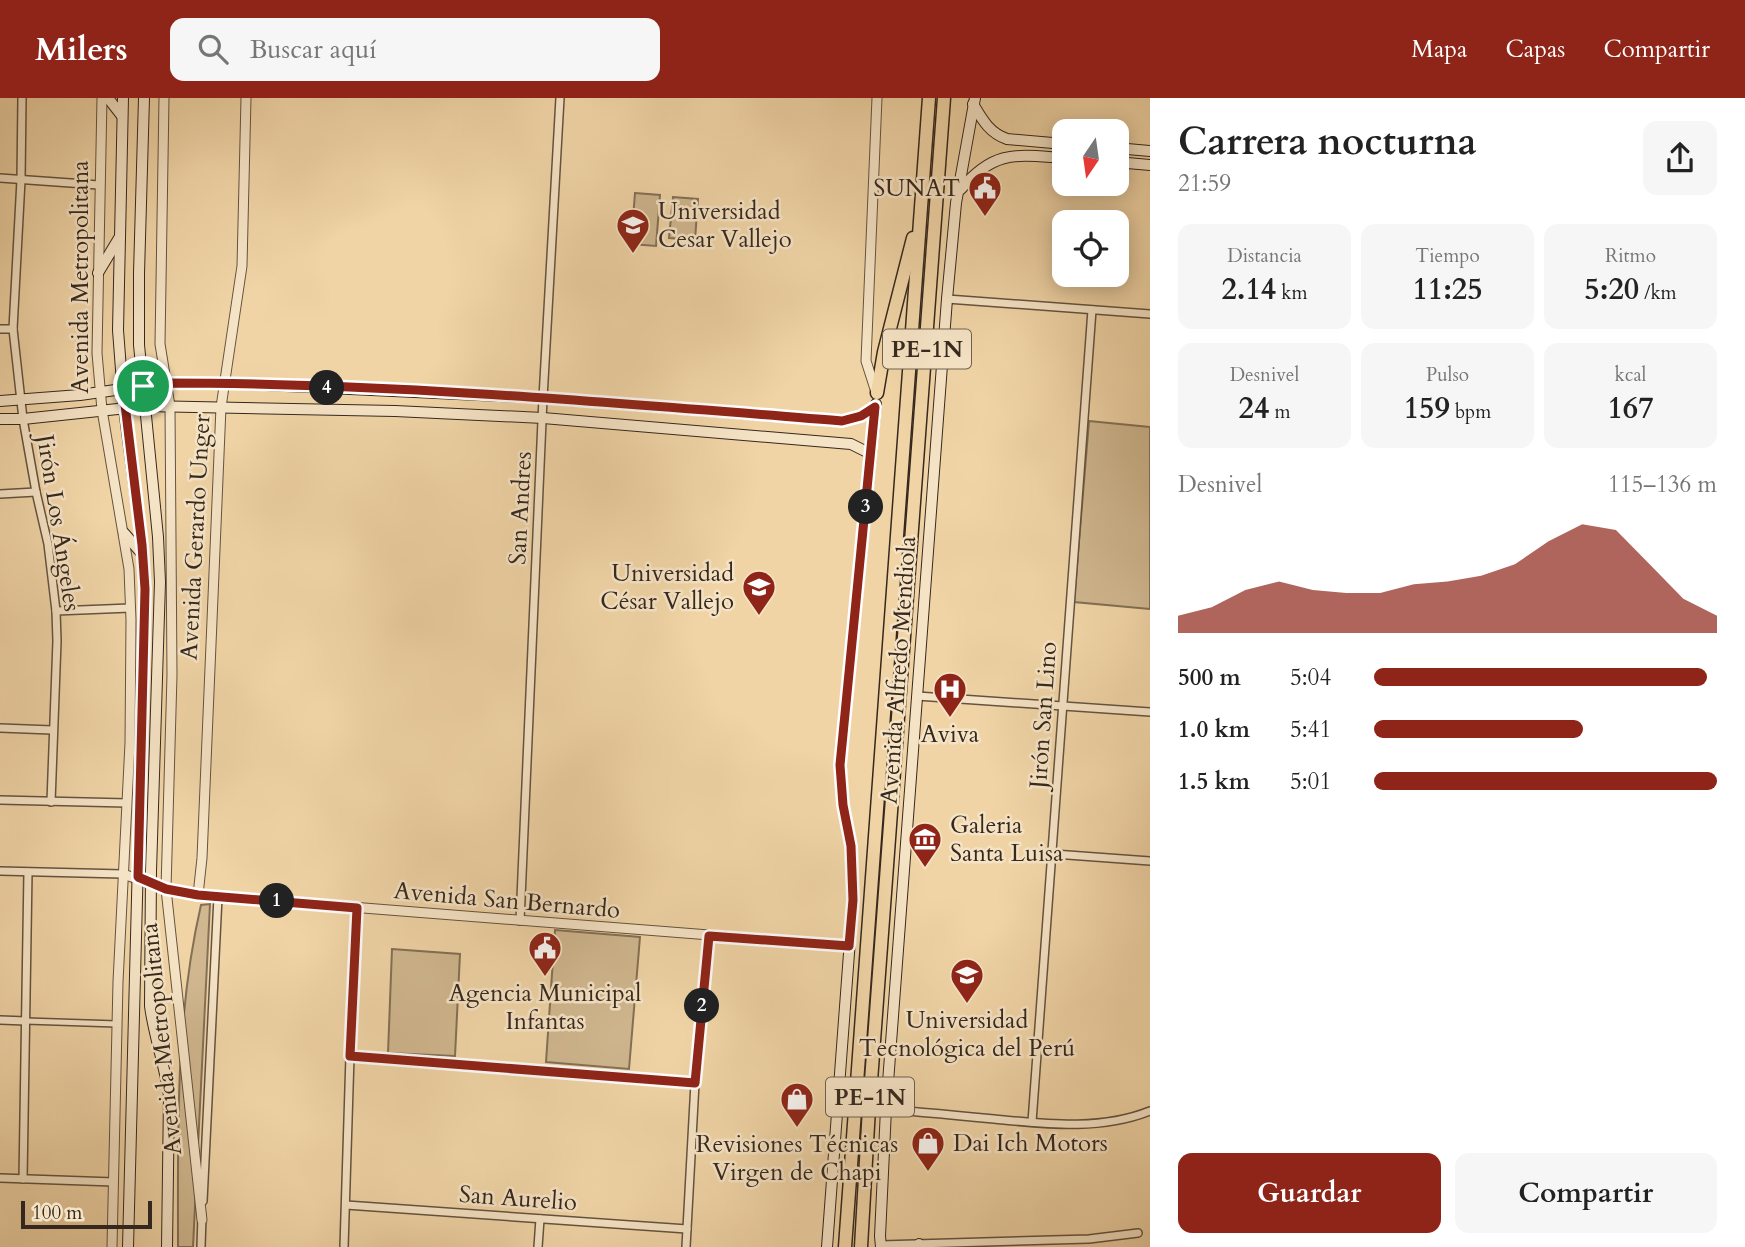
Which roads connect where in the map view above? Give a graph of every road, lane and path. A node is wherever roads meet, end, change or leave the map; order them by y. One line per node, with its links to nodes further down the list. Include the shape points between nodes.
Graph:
1 (22, 98): 21 (street, Jirón Los Ángeles)
2 (102, 98): 22 (street, Avenida Metropolitana)
3 (108, 98): 13 (main road)
4 (123, 98): 13 (main road, Avenida Metropolitana)
5 (144, 98): 34 (main road, via 139,273)
6 (164, 98): 32 (street, Avenida Metropolitana, via 160,344)
7 (246, 98): 33 (street, Avenida Gerardo Unger, via 242,266)
8 (560, 98): 37 (street, San Andres)
9 (877, 98): 39 (street, Avenida Alfredo Mendiola, via 866,361)
10 (929, 98): 24 (highway, PE-1N)
11 (944, 98): 85 (highway, PE-1N)
12 (974, 101): 14 (main road, via 985,124 998,136); 23 (main road, Avenida Alfredo Mendiola)
13 (122, 116): 25 (main road, Avenida Metropolitana)
14 (1052, 143)
15 (1129, 149): 16 (main road)
16 (1150, 151)
17 (1052, 157): 23 (main road, via 1000,158 977,172)
18 (1129, 163): 19 (main road)
19 (1150, 165)
20 (0, 178): 21 (street)
21 (21, 180): 22 (street); 31 (street, Jirón Los Ángeles)
22 (99, 185): 26 (street, Avenida Metropolitana)
23 (959, 191): 27 (main road, Avenida Alfredo Mendiola)
24 (920, 218): 39 (highway, via 893,312); 108 (highway, PE-1N)
25 (119, 237): 26 (main road); 35 (main road, Avenida Metropolitana)
26 (98, 272): 36 (street, Avenida Metropolitana)
27 (947, 299): 28 (street); 58 (main road, Avenida Alfredo Mendiola)
28 (1092, 310): 29 (street); 59 (street, Jirón San Lino)
29 (1150, 314)
30 (0, 329): 31 (street)
31 (13, 329): 38 (street, Jirón Los Ángeles)
32 (164, 383): 33 (main road); 34 (main road); 42 (street, Avenida Metropolitana)
33 (223, 383): 37 (main road); 43 (street, Avenida Gerardo Unger)
34 (143, 386): 35 (main road); 41 (main road)
35 (123, 388): 36 (main road); 44 (main road, Avenida Metropolitana)
36 (100, 392): 38 (main road); 46 (street, Avenida Metropolitana)
37 (543, 398): 45 (main road); 47 (street, San Andres)
38 (20, 400): 40 (main road); 49 (street, Jirón Los Ángeles)
39 (876, 400): 45 (main road, via 861,416 842,421); 51 (main road, Avenida Alfredo Mendiola)
40 (0, 401)
41 (146, 406): 42 (main road); 44 (main road); 72 (main road, via 160,582)
42 (170, 406): 43 (main road); 73 (street, Avenida Metropolitana, via 172,675)
43 (221, 407): 47 (main road); 74 (street, Avenida Gerardo Unger)
44 (124, 408): 46 (main road); 55 (main road, Avenida Metropolitana)
45 (692, 409): 50 (main road)
46 (102, 410): 49 (main road); 54 (street, Avenida Metropolitana)
47 (543, 418): 50 (main road); 77 (street, San Andres)
48 (0, 419): 49 (main road)
49 (23, 419): 52 (street, Jirón Los Ángeles)
50 (690, 429): 51 (main road, via 851,444)
51 (871, 454): 79 (main road, Avenida Alfredo Mendiola, via 840,765 851,846)
52 (36, 492): 53 (street); 57 (street, Jirón Los Ángeles)
53 (0, 494)
54 (124, 533): 55 (main road); 56 (street, Avenida Metropolitana)
55 (143, 555): 71 (main road, Avenida Metropolitana)
56 (130, 608): 57 (street); 65 (street, Avenida Metropolitana)
57 (56, 611): 62 (street, Jirón Los Ángeles)
58 (917, 696): 59 (street); 86 (main road, Avenida Alfredo Mendiola)
59 (1062, 706): 60 (street); 66 (street, Jirón San Lino)
60 (1150, 712)
61 (0, 728): 62 (street)
62 (52, 730): 64 (street, Jirón Los Ángeles)
63 (0, 800): 64 (street)
64 (51, 802): 65 (street)
65 (127, 803): 70 (street, Avenida Metropolitana)
66 (1054, 854): 67 (street); 88 (street, Jirón San Lino)
67 (1150, 861)
68 (0, 871): 69 (street)
69 (29, 872): 70 (street); 81 (street)
70 (122, 874): 71 (street, Avenida San Bernardo); 82 (street)
71 (138, 877): 72 (street, Avenida San Bernardo); 101 (main road)
72 (152, 884): 73 (street, Avenida San Bernardo); 102 (main road, via 150,1006 169,1096)
73 (166, 889): 74 (street, Avenida San Bernardo); 94 (street, Avenida Metropolitana)
74 (198, 895): 75 (street, Avenida San Bernardo)
75 (218, 897): 76 (street, Avenida San Bernardo); 94 (street)
76 (357, 908): 77 (street, Avenida San Bernardo); 83 (street)
77 (520, 921): 78 (street, Avenida San Bernardo)
78 (709, 936): 79 (street, Avenida San Bernardo); 84 (street)
79 (849, 946): 107 (main road, Avenida Alfredo Mendiola)
80 (0, 1020): 81 (street)
81 (26, 1021): 82 (street); 90 (street)
82 (117, 1024): 91 (street)
83 (350, 1056): 84 (street); 92 (street)
84 (695, 1083): 95 (street)
85 (869, 1108): 86 (street); 109 (highway, PE-1N)
86 (886, 1110): 88 (street); 98 (main road, Avenida Alfredo Mendiola)
87 (1150, 1111): 88 (street, via 1102,1123)
88 (1032, 1122)
89 (0, 1178): 90 (street)
90 (23, 1179): 91 (street)
91 (114, 1182): 100 (street)
92 (346, 1205): 93 (street, San Aurelio); 104 (street)
93 (540, 1219): 95 (street, San Aurelio); 105 (street)
94 (202, 1220): 103 (street)
95 (687, 1229): 106 (street)
96 (1138, 1233): 97 (street)
97 (1089, 1239): 99 (street); 110 (street)
98 (881, 1246): 99 (street)
99 (919, 1246)
100 (112, 1247)
101 (128, 1247)
102 (167, 1247)
103 (201, 1247)
104 (345, 1247)
105 (538, 1247)
106 (686, 1247)
107 (827, 1247)
108 (845, 1247)
109 (861, 1247)
110 (1094, 1247)

